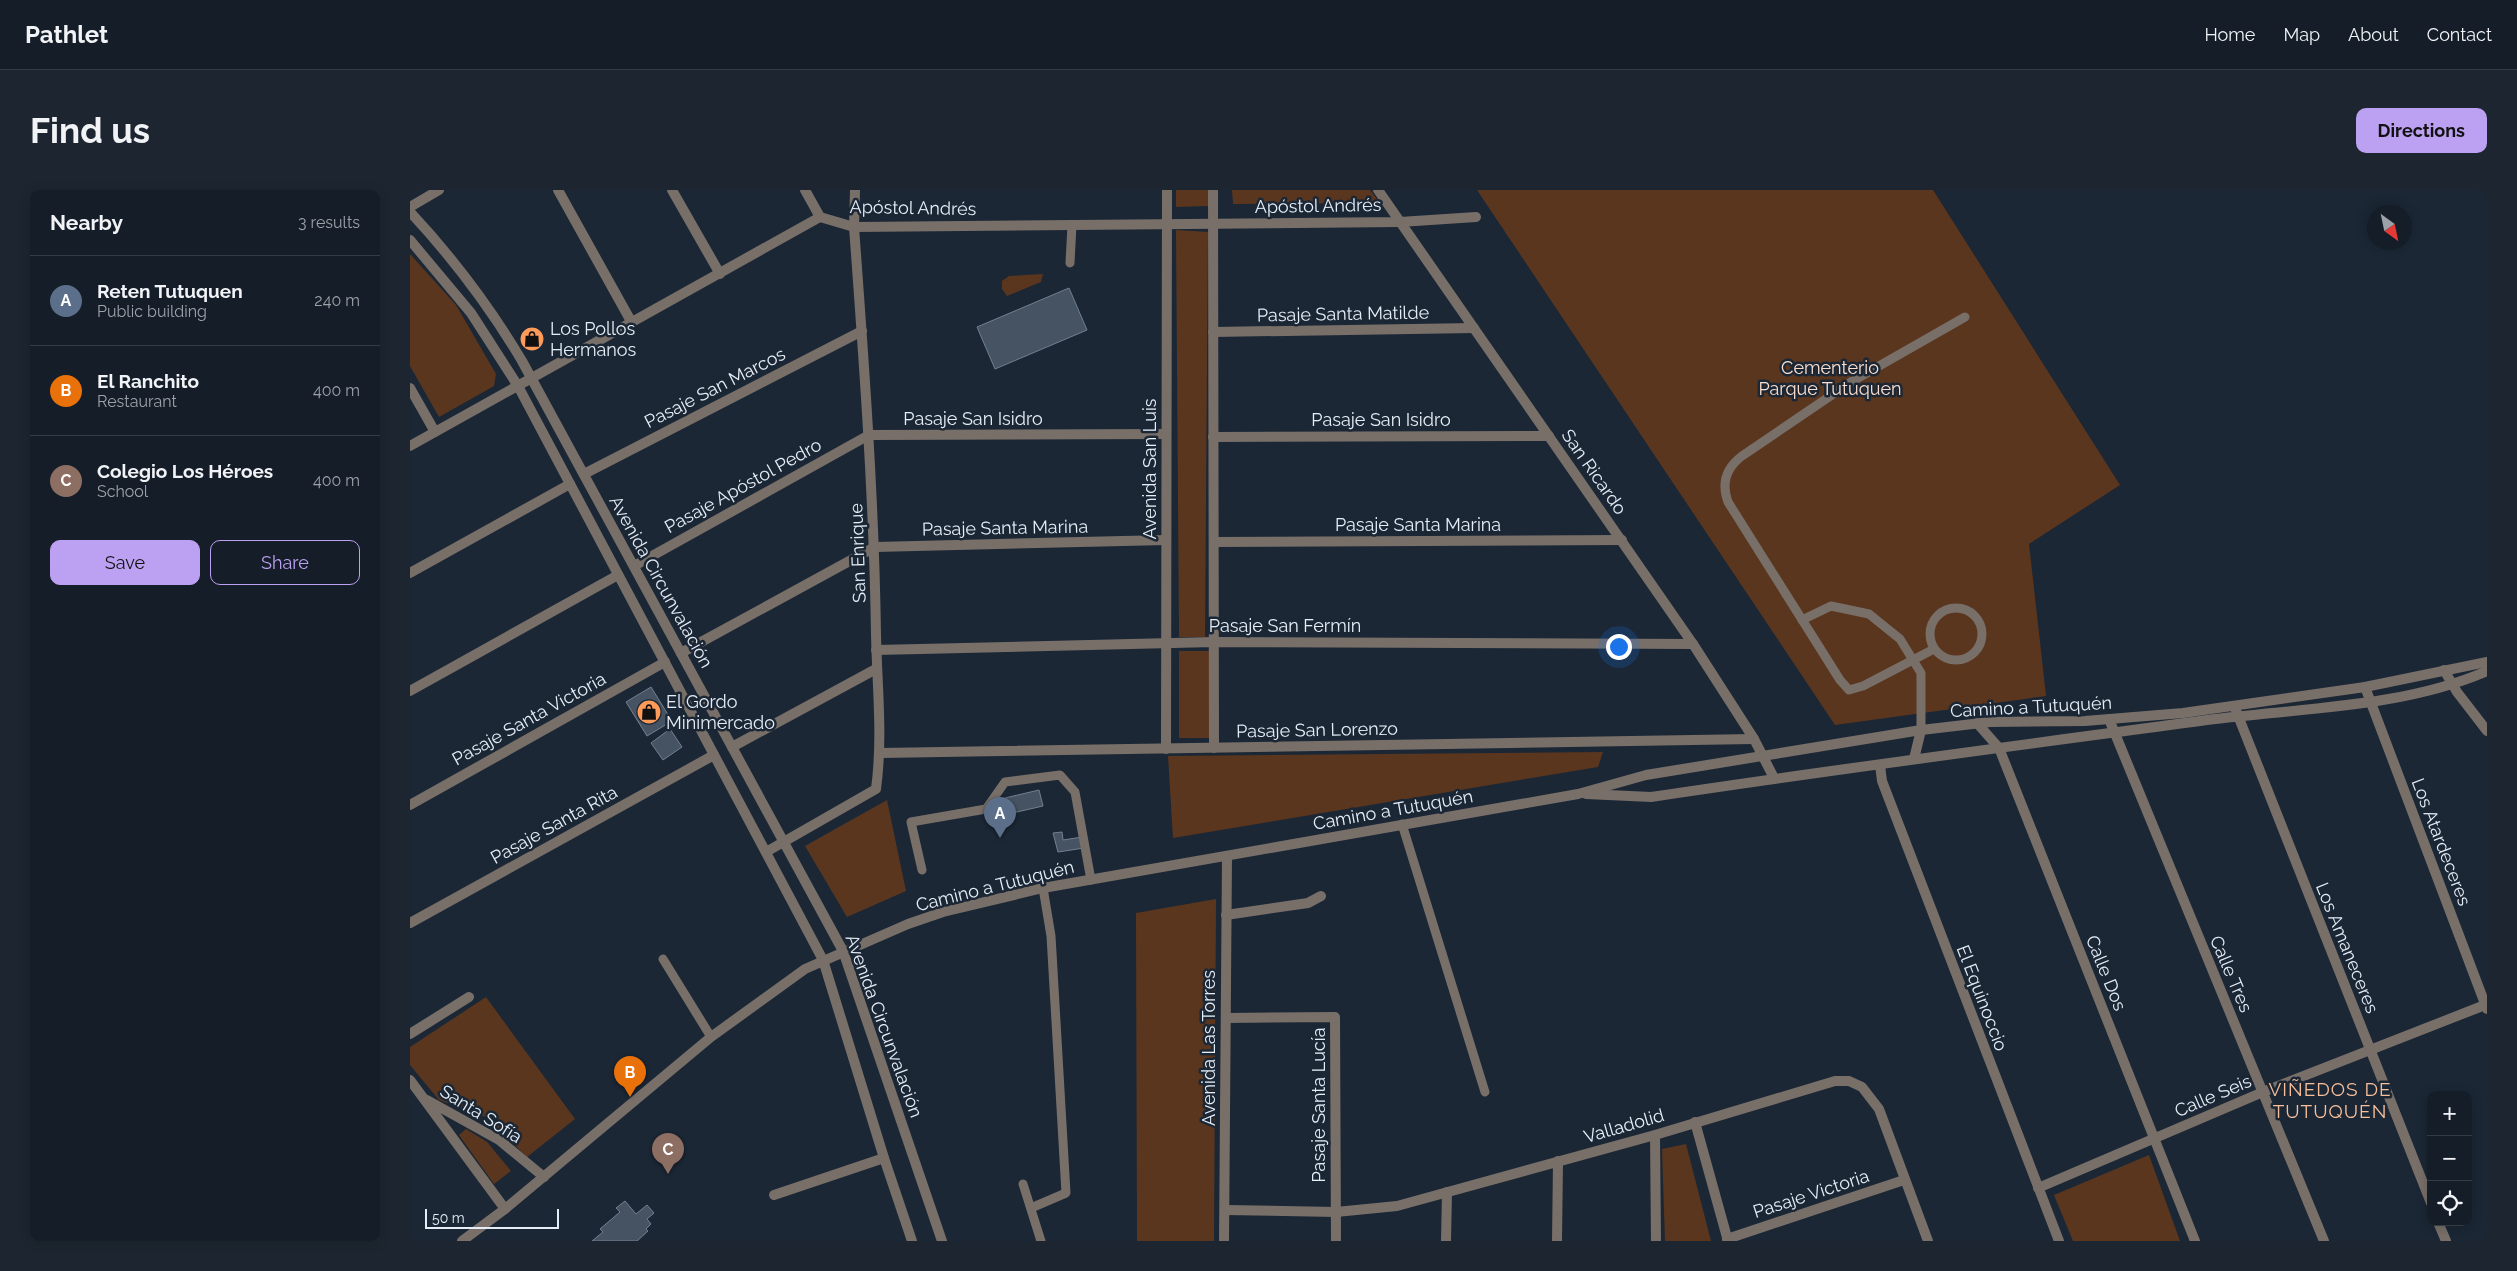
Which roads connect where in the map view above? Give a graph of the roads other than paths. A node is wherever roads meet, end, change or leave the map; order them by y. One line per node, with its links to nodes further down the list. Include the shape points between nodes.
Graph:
1 (439, 190): 9 (street)
2 (558, 190): 22 (street)
3 (672, 190): 20 (street)
4 (805, 190): 11 (street)
5 (854, 190): 17 (street, San Enrique)
6 (1166, 190): 14 (street, Avenida San Luis)
7 (1213, 190): 15 (street)
8 (1378, 190): 13 (street, San Ricardo)
9 (410, 207)
10 (410, 212): 26 (street, Avenida Circunvalación, via 484,301)
11 (820, 217): 17 (street, Apóstol Andrés); 20 (street)
12 (1476, 217): 13 (street, Apóstol Andrés)
13 (1400, 222): 15 (street, Apóstol Andrés); 23 (street, San Ricardo)
14 (1166, 224): 15 (street, Apóstol Andrés); 16 (street, Apóstol Andrés); 30 (street, Avenida San Luis)
15 (1213, 224): 25 (street)
16 (1072, 225): 17 (street, Apóstol Andrés); 19 (lane)
17 (854, 227): 24 (street, San Enrique)
18 (410, 240): 27 (street, Avenida Circunvalación, via 471,313)
19 (1070, 263)
20 (720, 274): 22 (street)
21 (1965, 316): 44 (lane, via 1851,382 1730,467 1724,488 1728,502)
22 (632, 323): 26 (street)
23 (1474, 328): 25 (street, Pasaje Santa Matilde); 32 (street, San Ricardo)
24 (862, 331): 31 (street, San Enrique); 35 (street, Pasaje San Marcos)
25 (1213, 332): 33 (street)
26 (532, 378): 27 (street); 35 (street, Avenida Circunvalación)
27 (518, 386): 29 (street); 36 (street, Avenida Circunvalación)
28 (410, 388): 29 (street)
29 (435, 432): 34 (street)
30 (1166, 434): 31 (street, Pasaje San Isidro); 37 (street, Avenida San Luis)
31 (869, 435): 40 (street, San Enrique); 41 (street, Pasaje Apóstol Pedro)
32 (1550, 436): 33 (street, Pasaje San Isidro); 38 (street, San Ricardo)
33 (1214, 437): 39 (street)
34 (410, 446)
35 (584, 474): 41 (street, Avenida Circunvalación)
36 (570, 484): 42 (street); 43 (street, Avenida Circunvalación)
37 (1166, 540): 40 (street, Pasaje Santa Marina); 46 (street, Avenida San Luis)
38 (1622, 540): 39 (street, Pasaje Santa Marina); 47 (street, San Ricardo)
39 (1214, 542): 45 (street)
40 (875, 547): 49 (street, San Enrique); 50 (street)
41 (634, 566): 50 (street, Avenida Circunvalación)
42 (410, 573)
43 (618, 575): 52 (street, Avenida Circunvalación); 59 (street)
44 (1802, 620): 51 (lane, via 1831,606 1869,614 1900,639); 51 (lane, via 1849,690)
45 (1214, 642): 46 (street, Pasaje San Fermín); 47 (street, Pasaje San Fermín); 70 (street)
46 (1166, 643): 49 (street, Pasaje San Fermín); 72 (street, Avenida San Luis)
47 (1693, 644): 68 (street, San Ricardo)
48 (1934, 649): 48 (lane, via 1954,660 1970,656 1981,640 1976,618 1960,608 1942,612 1931,626 1930,640); 51 (lane)
49 (876, 650): 54 (street, San Enrique)
50 (681, 653): 69 (street, Avenida Circunvalación)
51 (1914, 660): 65 (lane, via 1921,673)
52 (664, 662): 74 (street, Avenida Circunvalación); 80 (street, Pasaje Santa Victoria)
53 (2487, 662): 55 (street, Camino a Tutuquén)
54 (876, 669): 69 (street); 73 (street, San Enrique)
55 (2444, 670): 57 (street); 58 (street, Camino a Tutuquén)
56 (2487, 671): 57 (street, Camino a Tutuquén)
57 (2453, 684): 60 (street, Camino a Tutuquén); 66 (street)
58 (2365, 687): 60 (street, Los Atardeceres); 61 (street, Camino a Tutuquén)
59 (410, 691)
60 (2370, 701): 62 (street, Camino a Tutuquén); 95 (street, Los Atardeceres)
61 (2234, 705): 62 (street, Los Amaneceres); 63 (street, Camino a Tutuquén)
62 (2238, 716): 67 (street, Camino a Tutuquén); 99 (street, Los Amaneceres)
63 (2109, 719): 64 (street, Camino a Tutuquén); 67 (street, Calle Tres)
64 (1977, 723): 65 (street, Camino a Tutuquén); 71 (street, Calle Dos)
65 (1921, 730): 75 (street, Camino a Tutuquén); 76 (street)
66 (2487, 731)
67 (2114, 733): 71 (street, Camino a Tutuquén); 102 (street, Calle Tres)
68 (1754, 739): 70 (street, Pasaje San Lorenzo); 75 (street, San Ricardo)
69 (732, 747): 82 (street, Avenida Circunvalación)
70 (1214, 748): 72 (street, Pasaje San Lorenzo)
71 (1999, 748): 76 (street, Camino a Tutuquén); 106 (street, Calle Dos)
72 (1166, 749): 73 (street, Pasaje San Lorenzo)
73 (881, 753): 82 (street, San Enrique, via 876,789)
74 (714, 755): 83 (street, Avenida Circunvalación); 90 (street, Pasaje Santa Rita)
75 (1764, 756): 78 (street, San Ricardo); 79 (street, Camino a Tutuquén, via 1646,775)
76 (1914, 759): 77 (street, Camino a Tutuquén)
77 (1880, 765): 78 (street, Camino a Tutuquén); 112 (street, El Equinoccio, via 1882,781)
78 (1774, 778): 79 (street, Camino a Tutuquén, via 1651,797)
79 (1578, 794): 81 (street, Camino a Tutuquén)
80 (410, 805)
81 (1402, 824): 84 (street, Camino a Tutuquén); 101 (lane)
82 (784, 842): 83 (street, San Enrique); 91 (street, Avenida Circunvalación)
83 (766, 852): 93 (street, Avenida Circunvalación)
84 (1227, 856): 86 (street, Camino a Tutuquén); 89 (street, Avenida Las Torres)
85 (922, 870): 86 (lane, via 912,822 986,809 1005,782 1060,775 1075,792)
86 (1091, 880): 87 (street, Camino a Tutuquén)
87 (1043, 888): 91 (street, Camino a Tutuquén, via 943,912); 116 (lane, via 1051,936 1066,1193)
88 (1321, 896): 89 (street, via 1308,903)
89 (1226, 915): 96 (street, Avenida Las Torres)
90 (410, 923)
91 (843, 951): 93 (street, Camino a Tutuquén); 124 (street, Avenida Circunvalación)
92 (663, 959): 98 (lane)
93 (823, 960): 98 (street, Camino a Tutuquén, via 805,969); 107 (street, Avenida Circunvalación)
94 (469, 997): 97 (street)
95 (2486, 1007): 99 (street, Calle Seis)
96 (1226, 1018): 118 (street, Avenida Las Torres); 119 (street, Pasaje Santa Lucía, via 1335,1017)
97 (410, 1034)
98 (711, 1037): 109 (street, Camino a Tutuquén)
99 (2370, 1049): 102 (street, Calle Seis); 114 (street, Los Amaneceres)
100 (410, 1080): 103 (street, Santa Sofía)
101 (1485, 1092)
102 (2263, 1092): 106 (street, Calle Seis); 134 (street, Calle Tres)
103 (424, 1098): 109 (street, Santa Sofía, via 499,1140); 117 (street, Santa Sofía)
104 (1695, 1122): 105 (street, Valladolid); 110 (street, Valladolid, via 1835,1081 1849,1082 1862,1087 1879,1110); 121 (street)
105 (1655, 1135): 108 (street, Valladolid); 130 (street)
106 (2155, 1138): 112 (street, Calle Seis); 133 (street, Calle Dos)
107 (884, 1158): 115 (street); 123 (street, Avenida Circunvalación)
108 (1558, 1161): 113 (street, Valladolid); 129 (street)
109 (544, 1177): 117 (street, Camino a Tutuquén)
110 (1904, 1180): 121 (street, Pasaje Victoria); 131 (street, Valladolid)
111 (1023, 1184): 116 (lane)
112 (2038, 1188): 132 (street, El Equinoccio)
113 (1447, 1192): 119 (street, Valladolid, via 1396,1206); 128 (street)
114 (2427, 1193)
115 (774, 1195)
116 (1031, 1208): 125 (lane)
117 (505, 1209): 122 (street, Camino a Tutuquén)
118 (1224, 1210): 119 (street, Valladolid); 126 (street, Avenida Las Torres)
119 (1336, 1212): 127 (street)
120 (2440, 1226): 135 (street)
121 (1728, 1240)
122 (462, 1241)
123 (912, 1241)
124 (942, 1241)
125 (1041, 1241)
126 (1224, 1241)
127 (1336, 1241)
128 (1446, 1241)
129 (1556, 1241)
130 (1656, 1241)
131 (1928, 1241)
132 (2059, 1241)
133 (2195, 1241)
134 (2324, 1241)
135 (2446, 1241)

